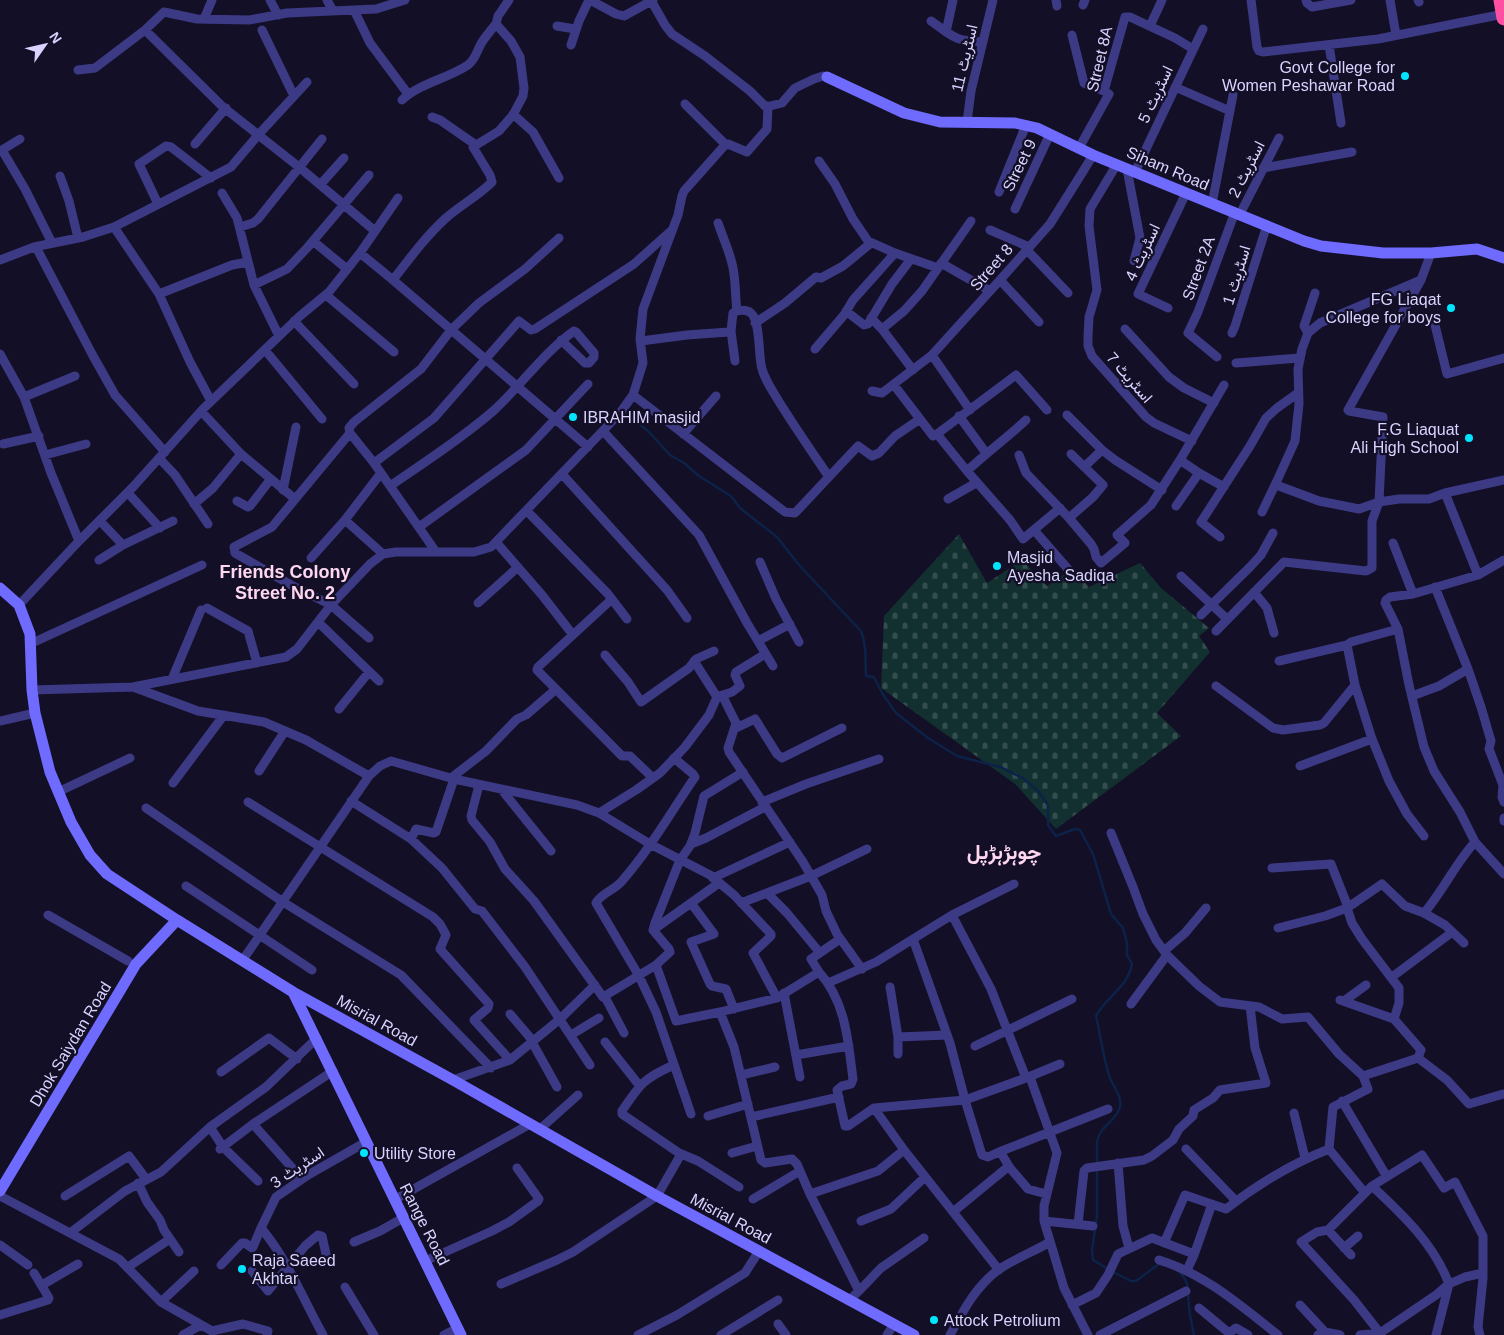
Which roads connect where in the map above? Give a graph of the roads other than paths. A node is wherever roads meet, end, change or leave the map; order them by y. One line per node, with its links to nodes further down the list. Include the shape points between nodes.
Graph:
1 (212, 0): 20 (street)
2 (270, 0): 18 (street)
3 (327, 0): 17 (street)
4 (405, 0): 16 (street, via 376,9)
5 (509, 0): 22 (street)
6 (590, 0): 15 (street, via 621,16); 26 (street)
7 (953, 0): 29 (street)
8 (993, 0): 32 (street, اسٹریٹ 11)
9 (1162, 0): 24 (street)
10 (1250, 0): 34 (street, via 1259,51)
11 (1306, 0): 12 (street, via 1312,7)
12 (1351, 0)
13 (1390, 0): 31 (street)
14 (1501, 0): 19 (highway)
15 (652, 1): 44 (street, via 672,34)
16 (354, 10): 17 (street); 22 (street, via 370,43 405,97 467,66)
17 (333, 11): 18 (street)
18 (278, 15): 20 (street, via 249,20)
19 (1504, 16): 31 (street)
20 (204, 19): 27 (street, via 164,12)
21 (931, 21): 29 (street)
22 (496, 24): 47 (street, via 520,57 524,88)
23 (557, 26): 26 (street)
24 (1150, 26): 35 (street, Street 8A); 40 (street, Street 8A, via 1125,17)
25 (1203, 28): 35 (street, اسٹریٹ 5)
26 (575, 29): 33 (street)
27 (145, 30): 36 (street, via 95,68); 45 (street)
28 (262, 30): 41 (street)
29 (946, 32): 32 (street, via 959,40)
30 (1072, 34): 40 (street, via 1084,83)
31 (1396, 35): 34 (street)
32 (983, 42): 49 (street, اسٹریٹ 11)
33 (571, 45)
34 (1329, 45): 50 (street)
35 (1193, 49): 39 (street, اسٹریٹ 5)
36 (78, 70)
37 (827, 77): 44 (street, via 795,88 782,103); 49 (main road, Siham Road, via 904,113 940,122)
38 (307, 82): 41 (street)
39 (1175, 87): 46 (street); 66 (street, اسٹریٹ 5)
40 (1104, 91): 60 (street, Street 8A, via 1109,94)
41 (294, 96): 52 (street)
42 (1233, 96): 46 (street)
43 (685, 104): 58 (street)
44 (768, 106): 58 (street, via 767,129 747,152)
45 (226, 108): 52 (street); 57 (street)
46 (1230, 111): 78 (street)
47 (513, 114): 59 (street, via 500,131); 71 (street, via 533,132)
48 (432, 116): 59 (street)
49 (967, 122): 51 (main road, Siham Road)
50 (1341, 123)
51 (1026, 125): 53 (main road, Siham Road); 73 (street)
52 (259, 134): 65 (street); 70 (street, via 231,168)
53 (1050, 134): 60 (main road, Siham Road); 80 (street, Street 9)
54 (1279, 138): 67 (street, اسٹریٹ 2)
55 (20, 139): 93 (street, via 2,150)
56 (322, 139): 65 (street)
57 (195, 144)
58 (726, 144): 87 (street, via 684,191)
59 (476, 145): 107 (street, via 473,147 492,182 433,230)
60 (1079, 148): 62 (main road, Siham Road)
61 (1352, 152): 67 (street)
62 (1093, 154): 66 (main road, Siham Road); 96 (street, Street 8, via 1050,224)
63 (344, 158): 72 (street)
64 (819, 162): 94 (street, via 836,184 859,230)
65 (299, 167): 72 (street); 86 (street, via 258,219)
66 (1126, 168): 74 (main road, Siham Road); 103 (street, via 1140,238); 173 (street, اسٹریٹ 7, via 1090,209 1097,290 1089,317 1088,346 1092,356 1146,417)
67 (1263, 168): 81 (street, اسٹریٹ 2)
68 (369, 175): 79 (street)
69 (60, 176): 90 (street)
70 (211, 178): 77 (street); 77 (street, via 172,147 166,146 139,164)
71 (559, 178)
72 (320, 185): 79 (street)
73 (999, 192)
74 (1186, 193): 78 (main road, Siham Road); 116 (street, اسٹریٹ 4, via 1138,294)
75 (222, 194): 86 (street)
76 (398, 198): 89 (street)
77 (158, 204): 85 (street)
78 (1212, 204): 81 (main road, Siham Road)
79 (343, 205): 89 (street); 92 (street)
80 (1015, 209)
81 (1237, 213): 84 (main road, Siham Road); 138 (street, Street 2A, via 1188,333)
82 (971, 221): 105 (street)
83 (718, 223): 117 (street, via 733,266)
84 (1267, 225): 99 (main road, Siham Road, via 1321,246 1383,253); 128 (street, اسٹریٹ 1)
85 (114, 227): 90 (street); 114 (street)
86 (240, 227): 104 (street)
87 (672, 230): 132 (street, via 642,310); 139 (street, via 634,264 541,326 532,330 519,321)
88 (990, 230): 96 (street)
89 (375, 232): 97 (street)
90 (78, 238): 93 (street)
91 (559, 238): 126 (street)
92 (313, 241): 106 (street); 110 (street, via 287,269)
93 (52, 243): 95 (street)
94 (871, 243): 98 (street); 122 (street, via 843,266 821,278 816,276)
95 (36, 247): 102 (street); 182 (street, via 115,395)
96 (1028, 248): 108 (street, Street 8); 112 (street)
97 (360, 253): 106 (street); 107 (street)
98 (895, 253): 101 (street); 118 (street, via 852,300)
99 (1431, 253): 100 (main road, Siham Road, via 1477,249); 109 (street)
100 (1504, 258)
101 (911, 259): 105 (street); 119 (street)
102 (0, 260)
103 (1134, 261)
104 (248, 262): 110 (street); 114 (street, via 232,265)
105 (940, 265): 111 (street); 124 (street, via 914,300)
106 (347, 269): 115 (street)
107 (393, 280): 126 (street)
108 (1000, 280): 111 (street, Street 8); 121 (street)
109 (1421, 280): 129 (street, via 1320,323); 205 (street, via 1348,410 1383,417)
110 (254, 286): 130 (street)
111 (990, 291): 137 (street, Street 8)
112 (1068, 293)
113 (1314, 293): 129 (street, via 1304,326)
114 (159, 294): 156 (street)
115 (326, 295): 120 (street); 135 (street)
116 (1168, 308)
117 (737, 311): 122 (street, via 749,312); 127 (street, via 733,313)
118 (846, 311): 119 (street, via 864,325); 133 (street)
119 (871, 318): 124 (street)
120 (294, 321): 130 (street); 146 (street)
121 (1039, 322)
122 (755, 323): 191 (street, via 764,377)
123 (1435, 325): 141 (street, via 1447,374)
124 (882, 329): 144 (street)
125 (1125, 329): 157 (street, via 1169,377)
126 (451, 330): 139 (street); 169 (street, via 420,369 354,422 349,428)
127 (731, 331): 132 (street); 142 (street)
128 (1232, 333)
129 (1308, 333): 140 (street)
130 (279, 336): 134 (street)
131 (561, 340): 148 (street)
132 (641, 341): 153 (street, via 644,363)
133 (815, 349)
134 (265, 350): 156 (street); 163 (street)
135 (394, 352)
136 (0, 354): 155 (street)
137 (932, 355): 144 (street, Street 8); 158 (street)
138 (1218, 357)
139 (486, 358): 148 (street); 185 (street, via 434,418)
140 (1300, 358): 143 (street); 152 (street)
141 (1504, 358)
142 (735, 361)
143 (1236, 363)
144 (913, 370): 149 (street, Street 8)
145 (75, 376): 155 (street)
146 (354, 384)
147 (588, 384): 164 (street)
148 (517, 385): 164 (street); 196 (street, via 492,412)
149 (894, 385): 151 (street, via 882,393); 165 (street)
150 (1224, 385): 157 (street)
151 (872, 391)
152 (1298, 393): 194 (street, via 1300,404 1295,441); 197 (street, via 1266,418)
153 (634, 395): 168 (street); 170 (street)
154 (716, 396): 170 (street)
155 (24, 397): 172 (street)
156 (211, 401): 160 (street)
157 (1214, 403): 173 (street)
158 (970, 410): 159 (street, via 1016,375); 162 (street)
159 (1047, 410)
160 (201, 411): 179 (street); 182 (street)
161 (1066, 415): 177 (street)
162 (959, 416): 171 (street); 178 (street)
163 (322, 419)
164 (556, 419): 176 (street); 216 (street, via 518,457)
165 (920, 419): 171 (street, via 934,436); 191 (street, via 895,436 879,454 872,456 858,446)
166 (1026, 420): 178 (street)
167 (296, 427): 198 (street)
168 (603, 432): 176 (street); 256 (street, via 698,535)
169 (350, 433): 185 (street); 202 (street)
170 (683, 434): 191 (street, via 785,512 795,513)
171 (937, 434): 187 (street)
172 (39, 436): 174 (street); 181 (street)
173 (1192, 441): 184 (street)
174 (2, 444)
175 (86, 444): 181 (street)
176 (588, 447): 190 (street)
177 (1102, 450): 186 (street); 199 (street)
178 (986, 453): 187 (street)
179 (242, 454): 192 (street); 206 (street, via 214,488)
180 (1071, 454): 186 (street)
181 (45, 455): 221 (street)
182 (162, 455): 200 (street); 206 (street)
183 (1019, 455): 208 (street, via 1026,473)
184 (1180, 460): 189 (street); 199 (street)
185 (374, 463): 188 (street)
186 (1084, 468): 211 (street, via 1104,485)
187 (966, 470): 193 (street)
188 (381, 473): 196 (street); 213 (street)
189 (1199, 473): 197 (street); 207 (street)
190 (562, 474): 209 (street); 246 (street, via 667,590)
191 (829, 477)
192 (270, 480): 198 (street); 204 (street, via 250,506)
193 (976, 483): 203 (street); 218 (street, via 1010,520 1023,540)
194 (1276, 483): 205 (street, via 1318,500 1359,509); 210 (street)
195 (1503, 483): 201 (street)
196 (390, 486): 216 (street)
197 (1224, 487): 220 (street, via 1201,522)
198 (283, 490): 202 (street)
199 (1162, 490): 211 (street, via 1151,505 1117,535 1125,543 1101,563 1091,544)
200 (128, 493): 212 (street); 217 (street)
201 (1445, 493): 205 (street, via 1429,499); 234 (street)
202 (295, 499): 244 (street, via 272,527 234,547 235,553)
203 (948, 499)
204 (237, 501)
205 (1378, 502): 238 (street, via 1372,522 1370,570 1284,562)
206 (194, 504): 215 (street)
207 (1176, 506)
208 (1060, 508): 211 (street); 218 (street)
209 (527, 510): 222 (street); 240 (street)
210 (1262, 512)
211 (1069, 518)
212 (100, 520): 221 (street); 224 (street)
213 (344, 520): 226 (street); 227 (street)
214 (174, 521): 217 (street)
215 (208, 524)
216 (419, 527): 225 (street)
217 (160, 528): 224 (street)
218 (1034, 530): 233 (street)
219 (1273, 533): 242 (street, via 1261,555)
220 (1220, 537)
221 (79, 541): 243 (street)
222 (496, 542): 225 (street, via 474,552); 232 (street)
223 (1393, 543): 239 (street)
224 (123, 545): 228 (street)
225 (436, 552): 226 (street)
226 (383, 554): 244 (street)
227 (311, 558)
228 (99, 560)
229 (1504, 560): 234 (street)
230 (760, 562): 250 (street)
231 (202, 565): 258 (street)
232 (518, 567): 241 (street); 254 (street)
233 (1068, 569)
234 (1478, 575): 236 (street)
235 (1181, 576): 242 (street)
236 (1435, 587): 239 (street); 267 (street)
237 (0, 588): 243 (main road, Misrial Road)
238 (1254, 592): 248 (street); 253 (street, via 1267,608)
239 (1413, 594): 251 (street, via 1390,597 1385,601)
240 (612, 600): 247 (street); 254 (street)
241 (478, 603)
242 (1211, 604): 245 (street); 248 (street)
243 (19, 605): 258 (main road, Misrial Road, via 30,634)
244 (331, 605): 249 (street); 255 (street)
245 (1201, 614)
246 (687, 618)
247 (628, 619)
248 (1227, 619): 252 (street)
249 (318, 622): 265 (street, via 297,650 286,657); 268 (street)
250 (790, 624): 256 (street); 257 (street)
251 (1398, 629): 259 (street); 277 (street)
252 (1216, 631)
253 (1274, 633)
254 (573, 635): 275 (street, via 537,668)
255 (369, 638)
256 (758, 641): 261 (street)
257 (799, 642)
258 (30, 644): 274 (main road, Misrial Road)
259 (1347, 645): 263 (street); 271 (street)
260 (714, 651): 264 (street)
261 (766, 654): 266 (street); 276 (street, via 736,672 740,686)
262 (605, 655): 264 (street, via 641,702)
263 (1279, 661)
264 (694, 662): 276 (street)
265 (257, 663): 269 (street); 269 (street, via 248,631 204,609)
266 (773, 666)
267 (1468, 669): 277 (street, via 1439,686); 301 (street, via 1491,741 1489,749 1503,785)
268 (370, 672): 270 (street); 278 (street)
269 (172, 679): 273 (street)
270 (379, 681)
271 (1355, 685): 272 (street, via 1324,723 1283,730 1273,728); 285 (street)
272 (1216, 686)
273 (133, 687): 274 (street); 280 (street, via 198,711)
274 (32, 690): 279 (main road, Misrial Road)
275 (555, 690): 293 (street, via 517,719 486,751); 294 (street, via 622,756 630,756)
276 (720, 696): 282 (street, via 734,716); 287 (street)
277 (1412, 696): 309 (street, via 1424,747 1434,771)
278 (339, 709)
279 (35, 713): 281 (street); 298 (main road, Misrial Road)
280 (224, 715): 284 (street, via 264,722); 295 (street)
281 (0, 721)
282 (736, 728): 283 (street, via 755,720 782,758); 291 (street, via 728,748)
283 (842, 728)
284 (285, 731): 290 (street); 292 (street)
285 (1372, 739): 289 (street); 306 (street, via 1389,781 1407,814)
286 (130, 758): 298 (street)
287 (674, 758): 294 (street); 310 (street, via 695,777)
288 (879, 759): 302 (street, via 806,784)
289 (1300, 766)
290 (259, 771)
291 (743, 772): 302 (street); 311 (street, via 704,796)
292 (369, 776): 293 (street, via 391,761); 299 (street)
293 (453, 778): 296 (street); 307 (street, via 436,832 416,829)
294 (653, 778): 304 (street)
295 (173, 782)
296 (479, 785): 297 (street); 350 (street, via 472,820 492,845 505,869 534,901)
297 (501, 789): 304 (street, via 577,805); 314 (street)
298 (58, 792): 331 (main road, Misrial Road, via 90,855 107,874)
299 (351, 801): 307 (street); 312 (street)
300 (248, 802): 312 (street)
301 (1504, 802)
302 (764, 804): 308 (street); 311 (street)
303 (146, 808): 323 (street)
304 (599, 813): 310 (street)
305 (1111, 833): 340 (street, via 1143,914)
306 (1424, 836)
307 (411, 839): 363 (street, via 442,868 475,909 482,912)
308 (790, 842): 318 (street); 319 (street)
309 (1475, 842): 317 (street); 328 (street)
310 (650, 844): 315 (street); 347 (street, via 620,884 596,903)
311 (691, 844): 315 (street)
312 (320, 847): 323 (street); 379 (street, via 433,916 446,935 440,949 489,1004 474,1020)
313 (867, 849): 318 (street)
314 (551, 851)
315 (680, 860): 319 (street); 333 (street)
316 (1272, 868): 327 (street, via 1331,864)
317 (1504, 874)
318 (811, 876): 322 (street); 336 (street)
319 (716, 880): 324 (street); 325 (street)
320 (1014, 884): 330 (street)
321 (186, 886): 335 (street)
322 (767, 893): 325 (street); 339 (street)
323 (283, 902): 335 (street); 383 (street, via 401,975)
324 (691, 903): 333 (street); 359 (street, via 714,934 691,942 710,984 726,989)
325 (741, 903): 355 (street, via 772,934 753,953)
326 (1206, 908): 340 (street)
327 (1347, 908): 328 (street, via 1382,884 1405,906); 332 (street); 348 (street, via 1362,939)
328 (1424, 913): 334 (street, via 1445,925)
329 (48, 915): 341 (street)
330 (952, 915): 337 (street); 365 (street, via 991,989)
331 (177, 920): 342 (main road, Misrial Road); 425 (main road, Dhok Saiydan Road, via 136,964)
332 (1278, 928)
333 (653, 930): 343 (street, via 670,949)
334 (1452, 934): 338 (street); 348 (street)
335 (260, 935): 342 (street); 345 (street)
336 (840, 939): 339 (street); 344 (street)
337 (913, 939): 344 (street); 368 (street)
338 (1464, 943)
339 (820, 953): 346 (street, via 811,959)
340 (1166, 953): 357 (street); 358 (street, via 1220,1002)
341 (128, 961)
342 (242, 961): 353 (main road, Misrial Road)
343 (656, 965): 347 (street); 360 (street, via 676,1021)
344 (862, 969): 349 (street)
345 (312, 970)
346 (819, 972): 349 (street); 355 (street)
347 (639, 976): 354 (street); 382 (street, via 656,1012)
348 (1392, 977): 364 (street, via 1399,988)
349 (828, 983): 373 (street, via 838,999)
350 (595, 985): 354 (street); 363 (street)
351 (1366, 986): 364 (street, via 1342,1000)
352 (890, 987): 369 (street)
353 (293, 992): 370 (main road, Range Road); 391 (main road, Misrial Road)
354 (605, 996): 366 (street)
355 (781, 996): 359 (street); 376 (street)
356 (1072, 998): 365 (street)
357 (1131, 1004)
358 (1250, 1006): 388 (street, via 1282,1019 1308,1017 1338,1054); 420 (street, via 1255,1048 1266,1083 1220,1090 1214,1098 1194,1110 1173,1140 1152,1156)
359 (734, 1008): 360 (street)
360 (720, 1012): 387 (street)
361 (510, 1014): 371 (street)
362 (599, 1018): 367 (street)
363 (560, 1019): 367 (street); 371 (street)
364 (1394, 1019): 378 (street, via 1421,1050)
365 (1008, 1030): 374 (street); 390 (street)
366 (624, 1033)
367 (571, 1035): 381 (street)
368 (948, 1035): 369 (street); 397 (street)
369 (898, 1036): 375 (street)
370 (317, 1038): 377 (street); 385 (main road, Range Road)
371 (533, 1042): 379 (street); 393 (street)
372 (605, 1042): 392 (street)
373 (848, 1046): 376 (street); 396 (street, via 853,1082 838,1088)
374 (975, 1046)
375 (898, 1054)
376 (796, 1055): 389 (street)
377 (297, 1058): 386 (street, via 269,1038); 407 (street, via 266,1087)
378 (1418, 1058): 388 (street); 394 (street, via 1447,1080 1469,1104)
379 (510, 1060): 383 (street)
380 (1060, 1064): 390 (street)
381 (590, 1065)
382 (674, 1065): 392 (street); 403 (street)
383 (491, 1068): 391 (street)
384 (774, 1068): 387 (street)
385 (333, 1071): 406 (street); 410 (main road, Range Road)
386 (221, 1072)
387 (741, 1075): 399 (street)
388 (1363, 1076): 398 (street, via 1368,1090)
389 (800, 1077)
390 (1028, 1078): 397 (street); 409 (street)
391 (453, 1080): 408 (main road, Misrial Road)
392 (639, 1086): 417 (street, via 622,1114)
393 (557, 1087)
394 (1503, 1094)
395 (578, 1095): 408 (street)
396 (838, 1097): 400 (street, via 845,1126); 405 (street)
397 (965, 1100): 400 (street); 416 (street, via 982,1156)
398 (1342, 1101): 414 (street, via 1333,1107); 424 (street)
399 (748, 1104): 404 (street); 405 (street)
400 (874, 1108): 415 (street)
401 (1108, 1109): 409 (street)
402 (1294, 1113): 419 (street)
403 (691, 1114)
404 (708, 1116)
405 (751, 1117): 411 (street)
406 (253, 1124): 412 (street); 427 (street)
407 (210, 1127): 412 (street); 428 (street, via 161,1172)
408 (535, 1127): 438 (main road, Misrial Road); 440 (street)
409 (1050, 1132): 416 (street); 435 (street, via 1057,1153)
410 (366, 1142): 427 (street, اسٹریٹ 3); 440 (main road, Range Road)
411 (758, 1146): 418 (street); 423 (street, via 762,1162 792,1159)
412 (222, 1148): 429 (street)
413 (1186, 1149): 441 (street)
414 (1329, 1149): 419 (street); 433 (street)
415 (904, 1150): 426 (street); 434 (street, via 878,1171)
416 (999, 1152): 421 (street)
417 (679, 1153): 431 (street); 438 (street)
418 (732, 1153)
419 (1305, 1158): 441 (street)
420 (1118, 1163): 447 (street, via 1084,1171); 459 (street)
421 (1009, 1166): 435 (street, via 1028,1189); 443 (street)
422 (516, 1168): 465 (street, via 538,1201 509,1222)
423 (800, 1171): 434 (street); 439 (street)
424 (1387, 1176): 430 (street); 474 (street, via 1422,1155 1444,1188 1455,1182 1483,1236)
425 (3, 1177): 432 (main road, Dhok Saiydan Road)
426 (925, 1177): 443 (street); 445 (street, via 890,1210)
427 (302, 1179): 449 (street, اسٹریٹ 3, via 276,1197)
428 (142, 1181): 437 (street, via 129,1156); 451 (street); 454 (street)
429 (258, 1181)
430 (1372, 1186): 433 (street); 476 (street, via 1415,1227)
431 (739, 1187)
432 (0, 1191)
433 (1365, 1193): 450 (street)
434 (810, 1194): 479 (street)
435 (1046, 1194): 446 (street)
436 (0, 1196): 451 (street)
437 (65, 1196)
438 (657, 1196): 460 (main road, Misrial Road); 475 (street, via 573,1252)
439 (753, 1199)
440 (394, 1200): 444 (main road, Range Road)
441 (1236, 1201): 442 (street, via 1226,1209)
442 (1212, 1204): 457 (street, via 1187,1194 1183,1196); 463 (street)
443 (953, 1212): 470 (street)
444 (403, 1218): 455 (street); 465 (main road, Range Road)
445 (861, 1221)
446 (1044, 1221): 447 (street); 456 (street)
447 (1078, 1224): 448 (street)
448 (1093, 1226)
449 (262, 1228): 467 (street, اسٹریٹ 3, via 252,1248 242,1243); 469 (street)
450 (1328, 1230): 452 (street, via 1347,1252); 492 (street, via 1317,1232 1301,1242)
451 (70, 1233): 468 (street, via 119,1258)
452 (1358, 1236)
453 (924, 1238): 479 (street, via 881,1268)
454 (170, 1239): 461 (street); 468 (street)
455 (354, 1242)
456 (1050, 1242): 470 (street); 484 (street)
457 (1164, 1243): 459 (street, via 1152,1238); 463 (street)
458 (0, 1245): 477 (street, via 31,1269)
459 (1129, 1248): 484 (street, via 1118,1254 1096,1294)
460 (759, 1251): 482 (main road, Misrial Road); 501 (street, via 745,1273)
461 (179, 1252)
462 (326, 1254): 469 (street, via 322,1236 318,1235)
463 (1194, 1254): 471 (street)
464 (1159, 1260): 471 (street)
465 (425, 1261): 491 (main road, Range Road)
466 (78, 1264): 477 (street)
467 (220, 1266)
468 (128, 1267): 483 (street)
469 (288, 1267): 473 (street, via 268,1291); 498 (street)
470 (999, 1270): 505 (street, via 976,1291)
471 (1187, 1270): 509 (street, via 1230,1297)
472 (194, 1271): 483 (street)
473 (252, 1271)
474 (1483, 1273): 476 (street); 513 (street)
475 (501, 1284)
476 (1449, 1284): 492 (street); 512 (street)
477 (42, 1285): 487 (street, via 48,1300)
478 (345, 1287): 499 (street)
479 (859, 1291): 482 (street)
480 (1186, 1291): 507 (street)
481 (778, 1300): 493 (street)
482 (849, 1300): 489 (main road, Misrial Road)
483 (160, 1302): 490 (street)
484 (1072, 1305): 506 (street)
485 (1300, 1305): 495 (street)
486 (1200, 1308): 494 (street)
487 (0, 1315)
488 (778, 1324): 502 (street)
489 (894, 1324): 503 (street); 504 (main road, Misrial Road)
490 (201, 1325): 496 (street); 497 (street, via 212,1331 242,1324 268,1331)
491 (460, 1331): 500 (street)
492 (1380, 1333): 511 (street)
493 (725, 1334)
494 (1228, 1334): 508 (street, via 1236,1328)
495 (1321, 1334): 510 (street)
496 (183, 1335)
497 (267, 1335)
498 (323, 1335)
499 (374, 1335)
500 (444, 1335)
501 (638, 1335)
502 (786, 1335)
503 (887, 1335)
504 (914, 1335)
505 (950, 1335)
506 (1088, 1335)
507 (1100, 1335)
508 (1248, 1335)
509 (1278, 1335)
510 (1340, 1335)
511 (1360, 1335)
512 (1436, 1335)
513 (1480, 1335)

